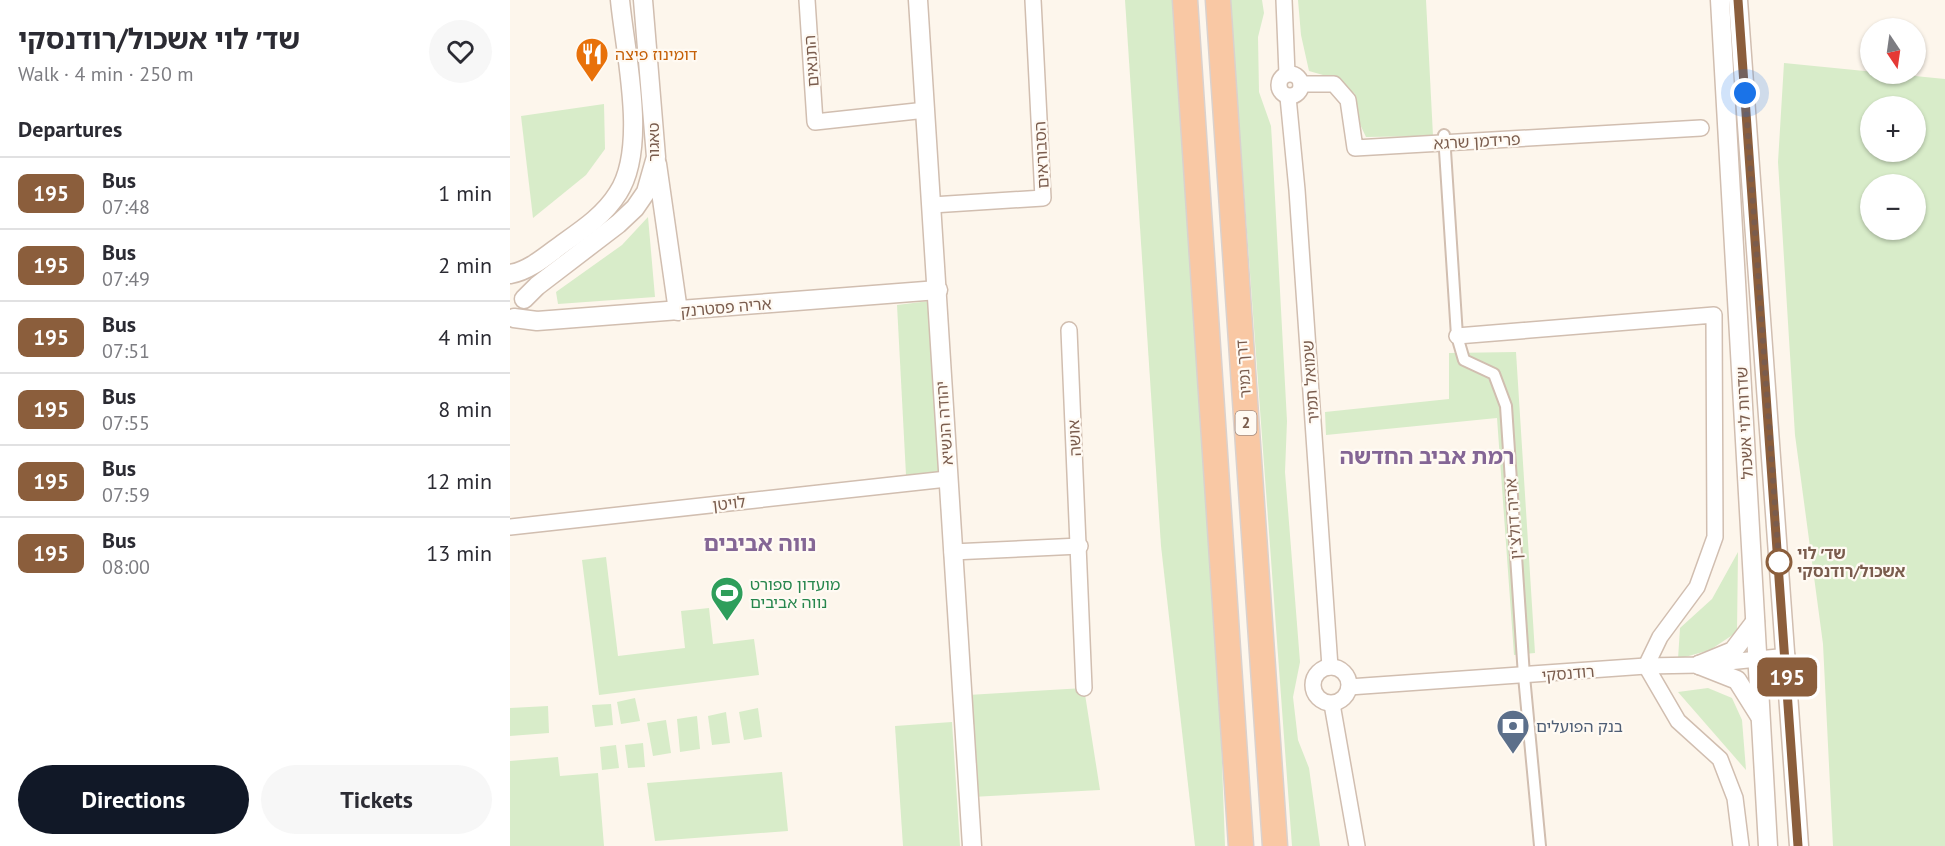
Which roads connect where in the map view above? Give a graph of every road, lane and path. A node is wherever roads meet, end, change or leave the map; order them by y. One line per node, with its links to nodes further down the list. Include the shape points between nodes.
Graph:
1 (620, 0): 19 (street, טאגור, via 633,141 627,175 619,192 587,227 524,270)
2 (643, 0): 17 (street, טאגור)
3 (807, 0): 14 (street, התנאים, via 815,122)
4 (918, 0): 14 (street, יהודה הנשיא)
5 (1033, 0): 18 (street, הסבוראים, via 1043,198)
6 (1185, 0): 42 (highway, דרך נמיר / 2)
7 (1218, 0): 43 (highway, דרך נמיר / 2)
8 (1284, 0): 11 (street)
9 (1720, 0): 30 (street, שדרות לוי אשכול)
10 (1738, 0): 31 (street, שדרות לוי אשכול)
11 (1287, 74): 12 (street, via 1298,77); 13 (street, via 1278,86)
12 (1301, 84): 13 (street, via 1298,93); 16 (street, פרידמן שרגא, via 1334,84 1348,100 1355,148)
13 (1288, 97): 35 (street, שמואל תמיר)
14 (926, 110): 18 (street, יהודה הנשיא)
15 (1701, 128): 16 (street, פרידמן שרגא)
16 (1444, 139): 25 (street, אריה דולצ'ין)
17 (656, 157): 21 (street, טאגור, via 646,192 635,208); 22 (street)
18 (932, 205): 20 (street, יהודה הנשיא)
19 (510, 274): 21 (street, via 521,285)
20 (938, 290): 22 (street, אריה פסטרנק); 26 (street, יהודה הנשיא)
21 (524, 299): 23 (street)
22 (678, 311): 23 (street, אריה פסטרנק, via 537,321)
23 (512, 319)
24 (1069, 330): 28 (street, אושה)
25 (1457, 336): 34 (street, שדרות לוי אשכול, via 1714,315 1715,537 1697,587 1660,637); 36 (street, אריה דולצ'ין, via 1464,360 1494,374 1506,406)
26 (948, 479): 27 (street, לויטן); 29 (street, יהודה הנשיא)
27 (510, 527)
28 (1080, 546): 29 (street); 38 (street, אושה)
29 (952, 552): 41 (street, יהודה הנשיא)
30 (1755, 622): 32 (street, שדרות לוי אשכול); 33 (street, via 1733,651)
31 (1786, 656): 32 (street, רודנסקי); 48 (street, שדרות לוי אשכול)
32 (1757, 658): 33 (street, רודנסקי); 40 (street, שדרות לוי אשכול)
33 (1699, 665): 34 (street, רודנסקי); 40 (street, via 1737,680)
34 (1646, 666): 36 (street, רודנסקי); 46 (street, via 1678,721 1720,759 1735,798)
35 (1330, 667): 37 (street, via 1346,675); 39 (street, via 1315,677 1313,689 1320,700)
36 (1524, 676): 37 (street, רודנסקי); 45 (street, אריה דולצ'ין)
37 (1349, 687): 39 (street, via 1343,699)
38 (1084, 688)
39 (1332, 704): 44 (street)
40 (1761, 718): 47 (street, שדרות לוי אשכול)
41 (972, 846)
42 (1241, 846)
43 (1275, 846)
44 (1357, 846)
45 (1540, 846)
46 (1741, 846)
47 (1768, 846)
48 (1798, 846)

